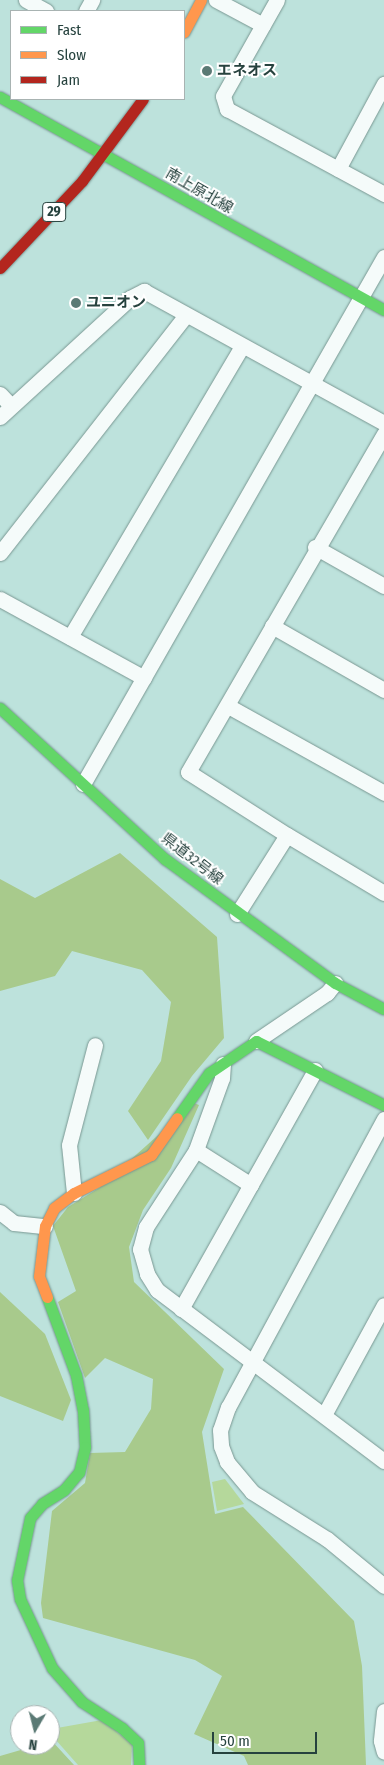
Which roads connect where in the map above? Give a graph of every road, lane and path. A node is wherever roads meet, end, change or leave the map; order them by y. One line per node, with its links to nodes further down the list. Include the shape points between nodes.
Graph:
1 (26, 0): 5 (street)
2 (201, 0): 7 (street)
3 (216, 0): 6 (street)
4 (277, 0): 6 (street)
5 (44, 10)
6 (263, 26): 12 (street, via 224,96 228,109)
7 (185, 30)
8 (384, 84): 12 (street)
9 (0, 97): 11 (street, 南上原北線)
10 (142, 100): 11 (street, 29)
11 (105, 154): 15 (street, 29); 16 (street, 南上原北線)
12 (338, 169): 13 (street)
13 (384, 194)
14 (384, 257): 16 (street)
15 (0, 268)
16 (362, 298): 17 (street, 南上原北線); 20 (street)
17 (384, 310)
18 (186, 315): 19 (street); 22 (street, via 144,291 130,298); 27 (street)
19 (242, 346): 20 (street); 31 (street)
20 (313, 383): 24 (street); 32 (street)
21 (0, 394): 22 (street)
22 (11, 406): 23 (street)
23 (0, 417)
24 (384, 423)
25 (384, 434): 26 (street)
26 (315, 548): 28 (street); 30 (street)
27 (0, 553)
28 (384, 586)
29 (0, 599): 31 (street)
30 (272, 626): 33 (street); 34 (street)
31 (70, 638): 32 (street)
32 (144, 678): 36 (street)
33 (384, 690)
34 (228, 706): 37 (street); 38 (street, via 188,772)
35 (0, 708): 36 (street, 県道32号線)
36 (83, 784): 40 (street, 県道32号線, via 165,859)
37 (384, 793)
38 (286, 835): 39 (street); 40 (street)
39 (384, 893)
40 (238, 914): 41 (street, 県道32号線)
41 (335, 983): 42 (street, 県道32号線); 43 (street, via 327,993)
42 (384, 1009)
43 (256, 1041): 45 (street, via 234,1053); 46 (street)
44 (95, 1045): 51 (street, via 69,1146)
45 (223, 1064): 49 (street, via 222,1078); 51 (street, via 209,1073 151,1155)
46 (315, 1070): 47 (street); 50 (street)
47 (384, 1105)
48 (384, 1119): 56 (street)
49 (196, 1150): 50 (street); 55 (street, via 146,1227 140,1249 147,1274 156,1290)
50 (251, 1185): 55 (street)
51 (74, 1193): 53 (street, via 54,1208)
52 (0, 1212): 53 (street, via 14,1223)
53 (44, 1226): 62 (street, via 39,1276 76,1375 83,1410 85,1447 79,1472 64,1490 42,1504 30,1518 17,1580 20,1600 52,1668 82,1702 122,1728 138,1743)
54 (384, 1305): 57 (street)
55 (181, 1310): 56 (street)
56 (252, 1364): 57 (street); 59 (street, via 228,1407 220,1430 221,1446 228,1462 252,1492 327,1539)
57 (324, 1415): 58 (street)
58 (384, 1461)
59 (384, 1586)
60 (384, 1711): 61 (street, via 381,1741)
61 (384, 1752)
62 (139, 1765)

